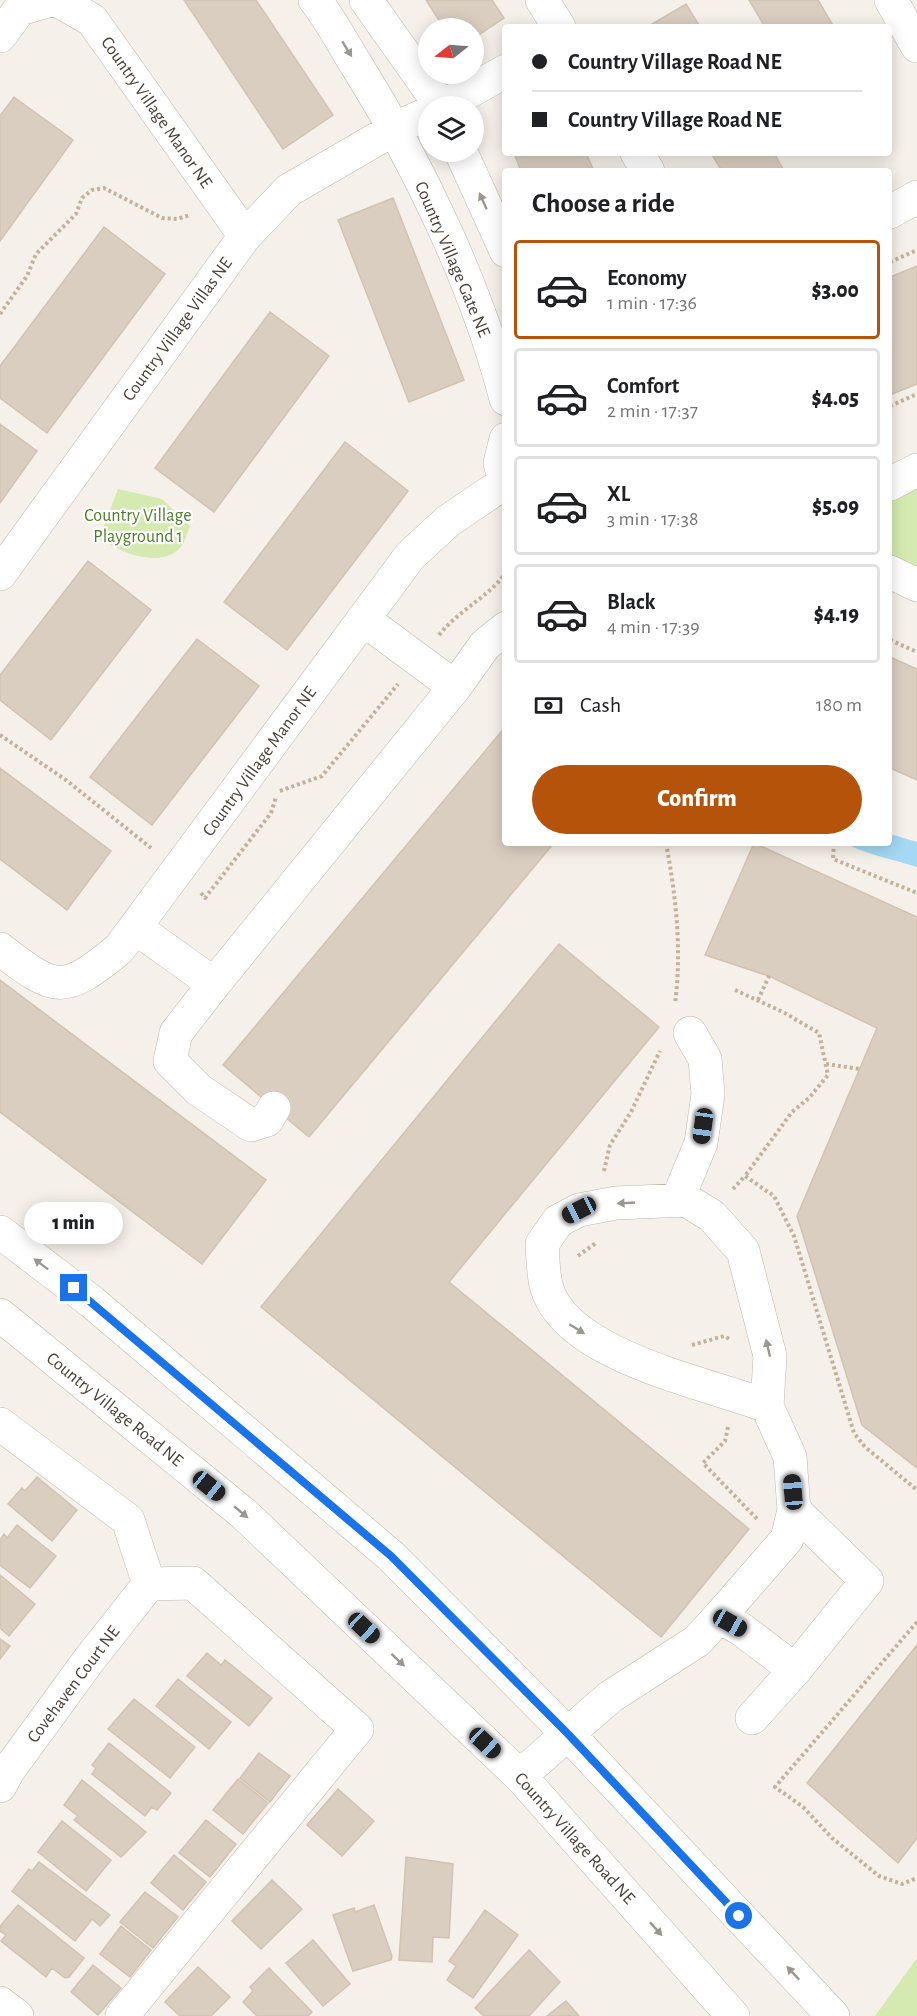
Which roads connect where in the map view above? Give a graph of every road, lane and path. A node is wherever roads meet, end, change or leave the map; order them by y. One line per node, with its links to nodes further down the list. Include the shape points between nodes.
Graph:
1 (51, 0): 8 (street, via 20,9)
2 (57, 0): 19 (street, Country Village Manor NE, via 92,20)
3 (315, 0): 14 (street, Country Village Gate NE, one-way to 14)
4 (366, 0): 11 (street)
5 (542, 0): 7 (street)
6 (891, 0): 9 (street)
7 (557, 24)
8 (0, 36)
9 (917, 46)
10 (502, 73): 12 (street)
11 (435, 96)
12 (460, 96)
13 (418, 118): 14 (street, Country Village Villas NE)
14 (396, 128): 19 (street, Country Village Villas NE, via 289,190); 24 (street, Country Village Gate NE, via 459,264)
15 (466, 162): 20 (street, one-way to 15)
16 (917, 196): 18 (street)
17 (196, 211): 23 (path, via 177,219 162,218 104,188 92,190 82,198 76,214 36,254 27,276)
18 (892, 211)
19 (245, 236): 33 (street, Country Village Villas NE)
20 (502, 242)
21 (917, 250): 22 (path)
22 (892, 261)
23 (0, 314)
24 (502, 384)
25 (917, 394): 26 (path)
26 (892, 405)
27 (502, 455): 29 (street)
28 (917, 470): 30 (street)
29 (502, 471)
30 (892, 483)
31 (502, 486): 35 (street, Country Village Manor NE, via 448,521 410,556)
32 (892, 573): 34 (street)
33 (0, 574)
34 (917, 585)
35 (363, 619): 39 (street); 43 (street, Country Village Manor NE)
36 (502, 631): 39 (street, via 485,645)
37 (892, 641): 38 (path)
38 (917, 652)
39 (455, 687): 46 (street)
40 (667, 846): 49 (path, via 678,935)
41 (833, 846): 42 (path, via 833,859)
42 (917, 893)
43 (136, 928): 44 (street, Country Village Manor NE, via 119,949 86,977 68,982 50,982); 46 (street)
44 (0, 949)
45 (769, 976): 48 (path)
46 (214, 984): 52 (street, via 176,1033 170,1061 199,1090 251,1125 267,1120)
47 (735, 990): 48 (path)
48 (758, 1000): 50 (path, via 819,1033)
49 (675, 1031): 54 (street, via 705,1059 708,1094 701,1143); 55 (path, via 610,1145 604,1171)
50 (826, 1064): 51 (path); 53 (path, via 828,1075 792,1112)
51 (860, 1069)
52 (274, 1108)
53 (745, 1176)
54 (677, 1201): 55 (street, one-way to 55); 61 (street, one-way to 54, via 770,1356 743,1251 712,1216 686,1200)
55 (608, 1204): 57 (path, via 611,1227); 61 (street, one-way to 61, via 579,1210 558,1221 542,1244 546,1287 567,1322 621,1357)
56 (0, 1232): 69 (street, one-way to 56, via 391,1556 92,1302)
57 (575, 1259)
58 (0, 1315): 70 (street, Country Village Road NE, one-way to 70, via 244,1514)
59 (737, 1342): 60 (path, via 723,1336)
60 (682, 1347)
61 (767, 1406): 63 (street, via 790,1457)
62 (0, 1424): 64 (street, via 128,1520)
63 (795, 1510): 65 (street, via 787,1539); 67 (street, via 867,1581)
64 (149, 1584): 71 (street, Covehaven Court NE, via 88,1660); 75 (street, via 193,1583 357,1729)
65 (719, 1617): 67 (street); 69 (street, via 697,1641 610,1697)
66 (917, 1622): 72 (path, via 775,1787 803,1807 832,1838 879,1876 902,1884)
67 (795, 1670): 68 (street)
68 (752, 1718)
69 (568, 1734): 70 (street); 77 (street, one-way to 69)
70 (520, 1776): 76 (street, Country Village Road NE, one-way to 76)
71 (0, 1786)
72 (917, 1878)
73 (0, 2003): 74 (street)
74 (17, 2016)
75 (122, 2016)
76 (733, 2016)
77 (833, 2016)

